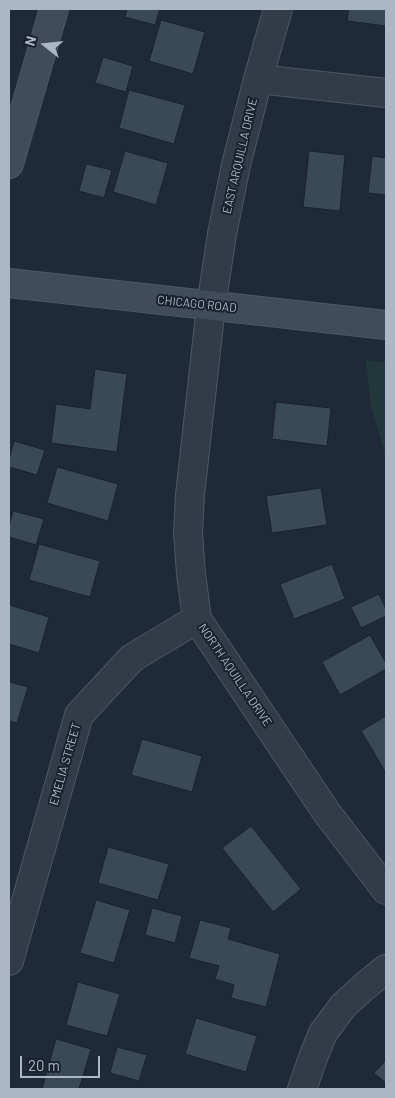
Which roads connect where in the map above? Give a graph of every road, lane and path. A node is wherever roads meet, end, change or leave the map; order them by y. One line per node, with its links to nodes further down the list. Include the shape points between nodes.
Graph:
1 (54, 9): 5 (street)
2 (278, 9): 3 (street, EAST ARQUILLA DRIVE)
3 (258, 78): 4 (street); 7 (street, EAST ARQUILLA DRIVE, via 222,234)
4 (386, 93)
5 (9, 164)
6 (9, 283): 7 (street, CHICAGO ROAD)
7 (211, 306): 8 (street, CHICAGO ROAD); 9 (street, NORTH AQUILLA DRIVE, via 188,533)
8 (386, 326)
9 (197, 619): 10 (street, NORTH AQUILLA DRIVE, via 327,813); 11 (street, EMELIA STREET, via 132,658 79,715)
10 (386, 890)
11 (9, 961)
12 (386, 969): 13 (street, via 344,1006 323,1033)
13 (302, 1089)

